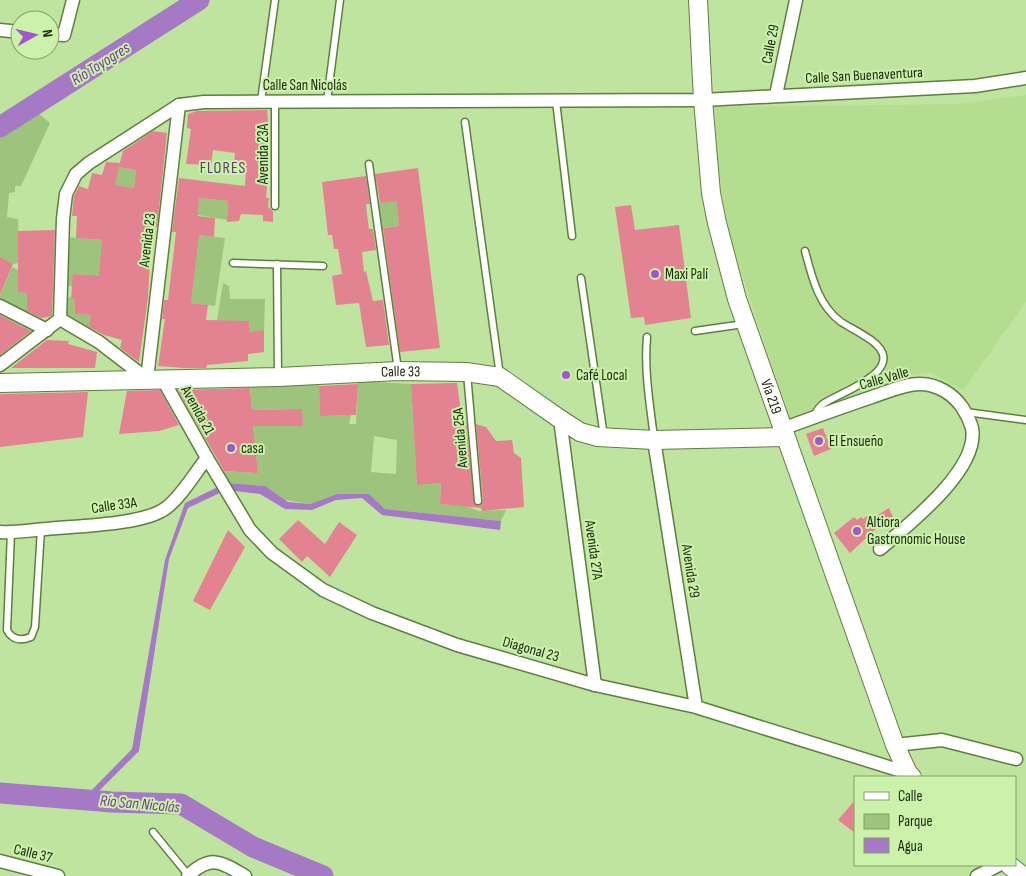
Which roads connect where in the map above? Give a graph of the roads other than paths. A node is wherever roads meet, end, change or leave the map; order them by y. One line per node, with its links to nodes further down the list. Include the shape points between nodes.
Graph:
1 (73, 0): 6 (street, via 64,35)
2 (275, 0): 10 (lane)
3 (340, 0): 12 (lane)
4 (698, 0): 9 (main road, Vía 219)
5 (796, 0): 8 (street, Calle 29)
6 (60, 35)
7 (1026, 78): 8 (street, Calle San Buenaventura, via 974,86)
8 (776, 95): 9 (street, Calle San Buenaventura)
9 (703, 100): 13 (street, Calle San Nicolás); 26 (main road, Vía 219, via 716,223)
10 (260, 101): 11 (street, Calle San Nicolás); 14 (street, Calle San Nicolás)
11 (275, 101): 12 (street, Calle San Nicolás); 17 (lane, Avenida 23A)
12 (327, 101): 13 (street, Calle San Nicolás)
13 (556, 101): 18 (lane)
14 (179, 105): 25 (street, Calle San Nicolás, via 76,174 66,194 63,219); 35 (street, Avenida 23)
15 (465, 122): 33 (lane)
16 (369, 164): 31 (lane)
17 (275, 206)
18 (572, 236)
19 (805, 251): 38 (lane, via 821,300 831,313 879,348 883,357 881,366 872,377 823,404)
20 (233, 263): 21 (lane)
21 (278, 264): 22 (lane); 34 (lane)
22 (322, 266)
23 (580, 278): 42 (lane)
24 (0, 306): 27 (street)
25 (60, 320): 27 (street); 35 (street)
26 (746, 324): 28 (lane); 41 (main road, Vía 219)
27 (47, 330): 30 (street)
28 (695, 331)
29 (647, 337): 43 (lane, via 646,366)
30 (0, 366)
31 (398, 371): 32 (main road, Calle 33); 34 (main road, Calle 33)
32 (466, 372): 33 (main road, Calle 33); 45 (lane, Avenida 25A)
33 (500, 376): 39 (main road, Calle 33)
34 (278, 377): 35 (main road, Calle 33)
35 (155, 379): 36 (main road, Calle 33); 44 (street, Avenida 21)
36 (0, 382)
37 (965, 411): 38 (street, Calle Valle, via 946,391 921,384 899,388); 40 (lane); 48 (street, Calle Valle, via 972,428 970,449 953,480 926,509)
38 (813, 417): 41 (street, Calle Valle)
39 (560, 419): 42 (main road, Calle 33, via 580,432); 49 (street, Avenida 27A)
40 (1026, 420)
41 (784, 433): 43 (main road, Calle 33); 51 (main road, Vía 219)
42 (604, 438): 43 (main road, Calle 33)
43 (654, 440): 50 (street, Avenida 29)
44 (206, 458): 46 (street, Calle 33A, via 178,496 156,514 105,524); 49 (street, Diagonal 23, via 250,530 272,553 323,590 372,613 457,645)
45 (478, 501)
46 (41, 529): 47 (street, Calle 33A); 47 (lane, via 35,627 31,637 26,639 13,638 7,630)
47 (5, 532)
48 (880, 549)
49 (595, 685): 50 (street, Diagonal 23)
50 (696, 707): 53 (street, Diagonal 23)
51 (895, 745): 52 (street, via 942,740); 53 (main road, Vía 219)
52 (1016, 760)
53 (910, 775)
54 (153, 832): 59 (lane)
55 (0, 861): 58 (street, Calle 37)
56 (997, 866): 61 (street)
57 (1010, 866): 62 (main road)
58 (58, 876)
59 (189, 876): 60 (street, via 204,864 216,862)
60 (245, 876)
61 (977, 876)
62 (1023, 876)

